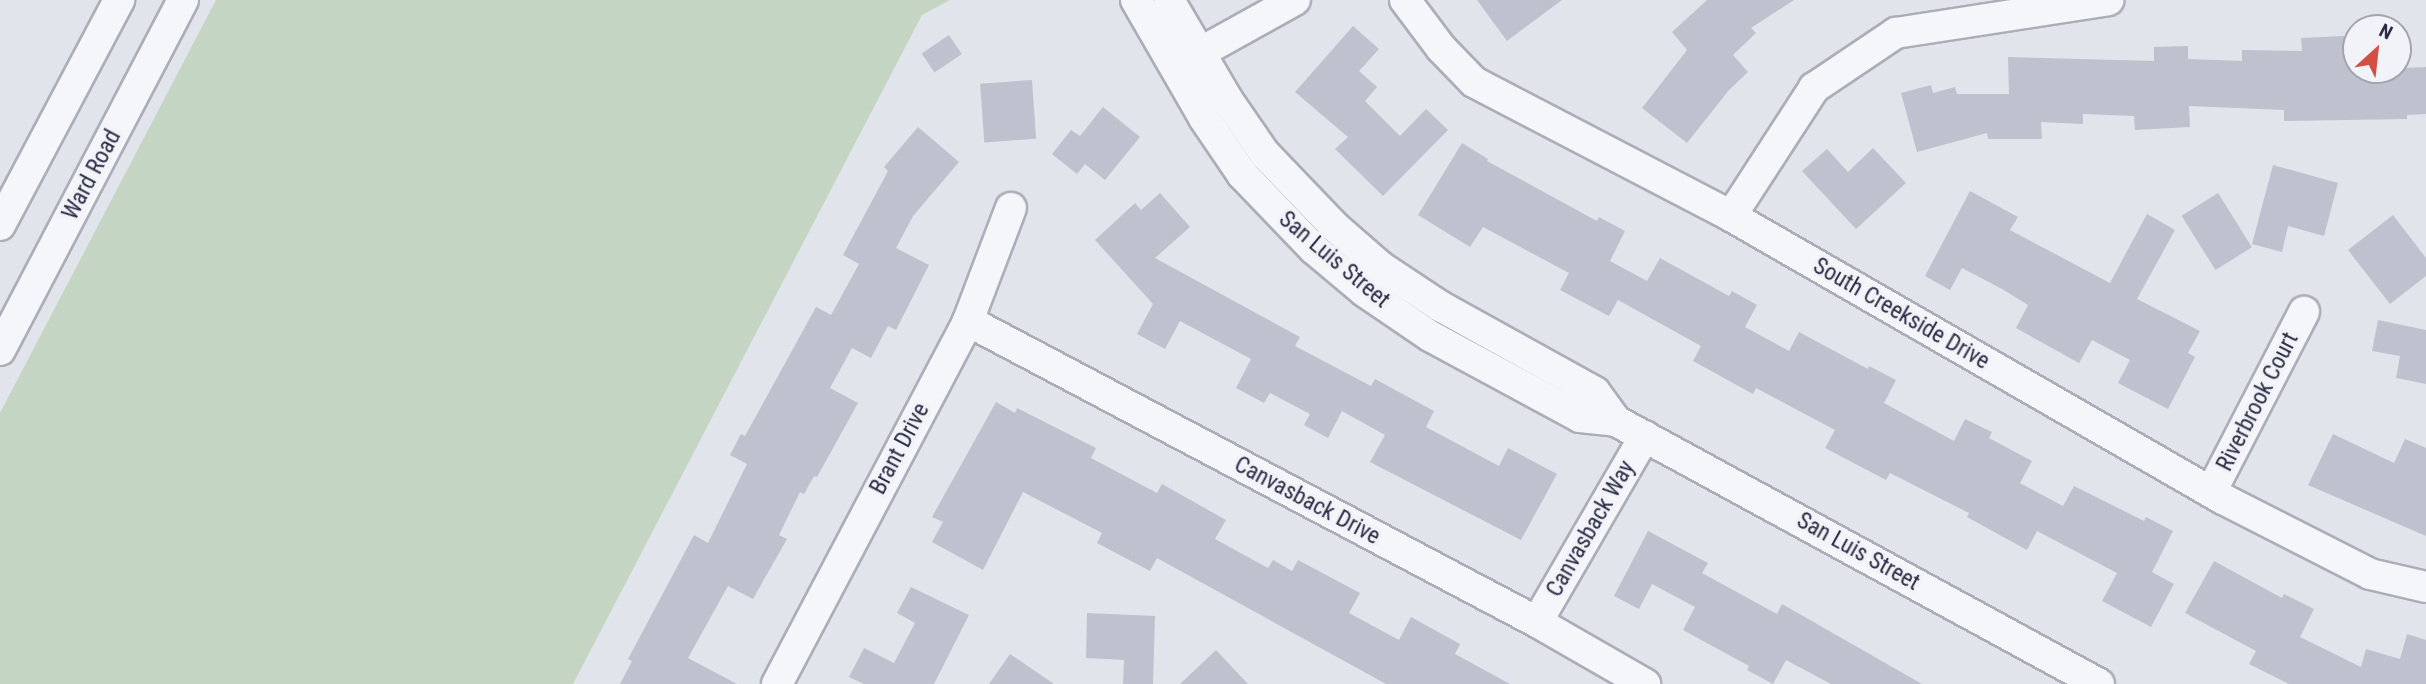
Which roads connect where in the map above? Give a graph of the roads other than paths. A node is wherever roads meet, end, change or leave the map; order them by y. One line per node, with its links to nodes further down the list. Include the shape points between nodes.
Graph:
1 (119, 0): 11 (street)
2 (183, 0): 14 (street, Ward Road)
3 (1136, 0): 8 (street, San Luis Street)
4 (1169, 0): 8 (street, San Luis Street)
5 (1295, 0): 8 (street)
6 (1405, 0): 10 (street, South Creekside Drive, via 1474,82)
7 (2108, 0): 10 (street, via 1896,33 1814,88)
8 (1186, 61): 15 (street, San Luis Street, via 1242,174 1314,249 1364,291 1430,336 1580,417 1616,421)
9 (1011, 208): 13 (street, Brant Drive)
10 (1731, 216): 16 (street, South Creekside Drive)
11 (0, 225)
12 (2304, 312): 16 (street, Riverbrook Court)
13 (968, 321): 18 (street, Canvasback Drive); 19 (street, Brant Drive)
14 (0, 350)
15 (1645, 436): 18 (street, Canvasback Way); 21 (street, San Luis Street)
16 (2211, 492): 17 (street, South Creekside Drive, via 2370,574)
17 (2426, 587)
18 (1537, 622): 20 (street, Canvasback Drive)
19 (777, 684)
20 (1645, 684)
21 (2099, 684)

